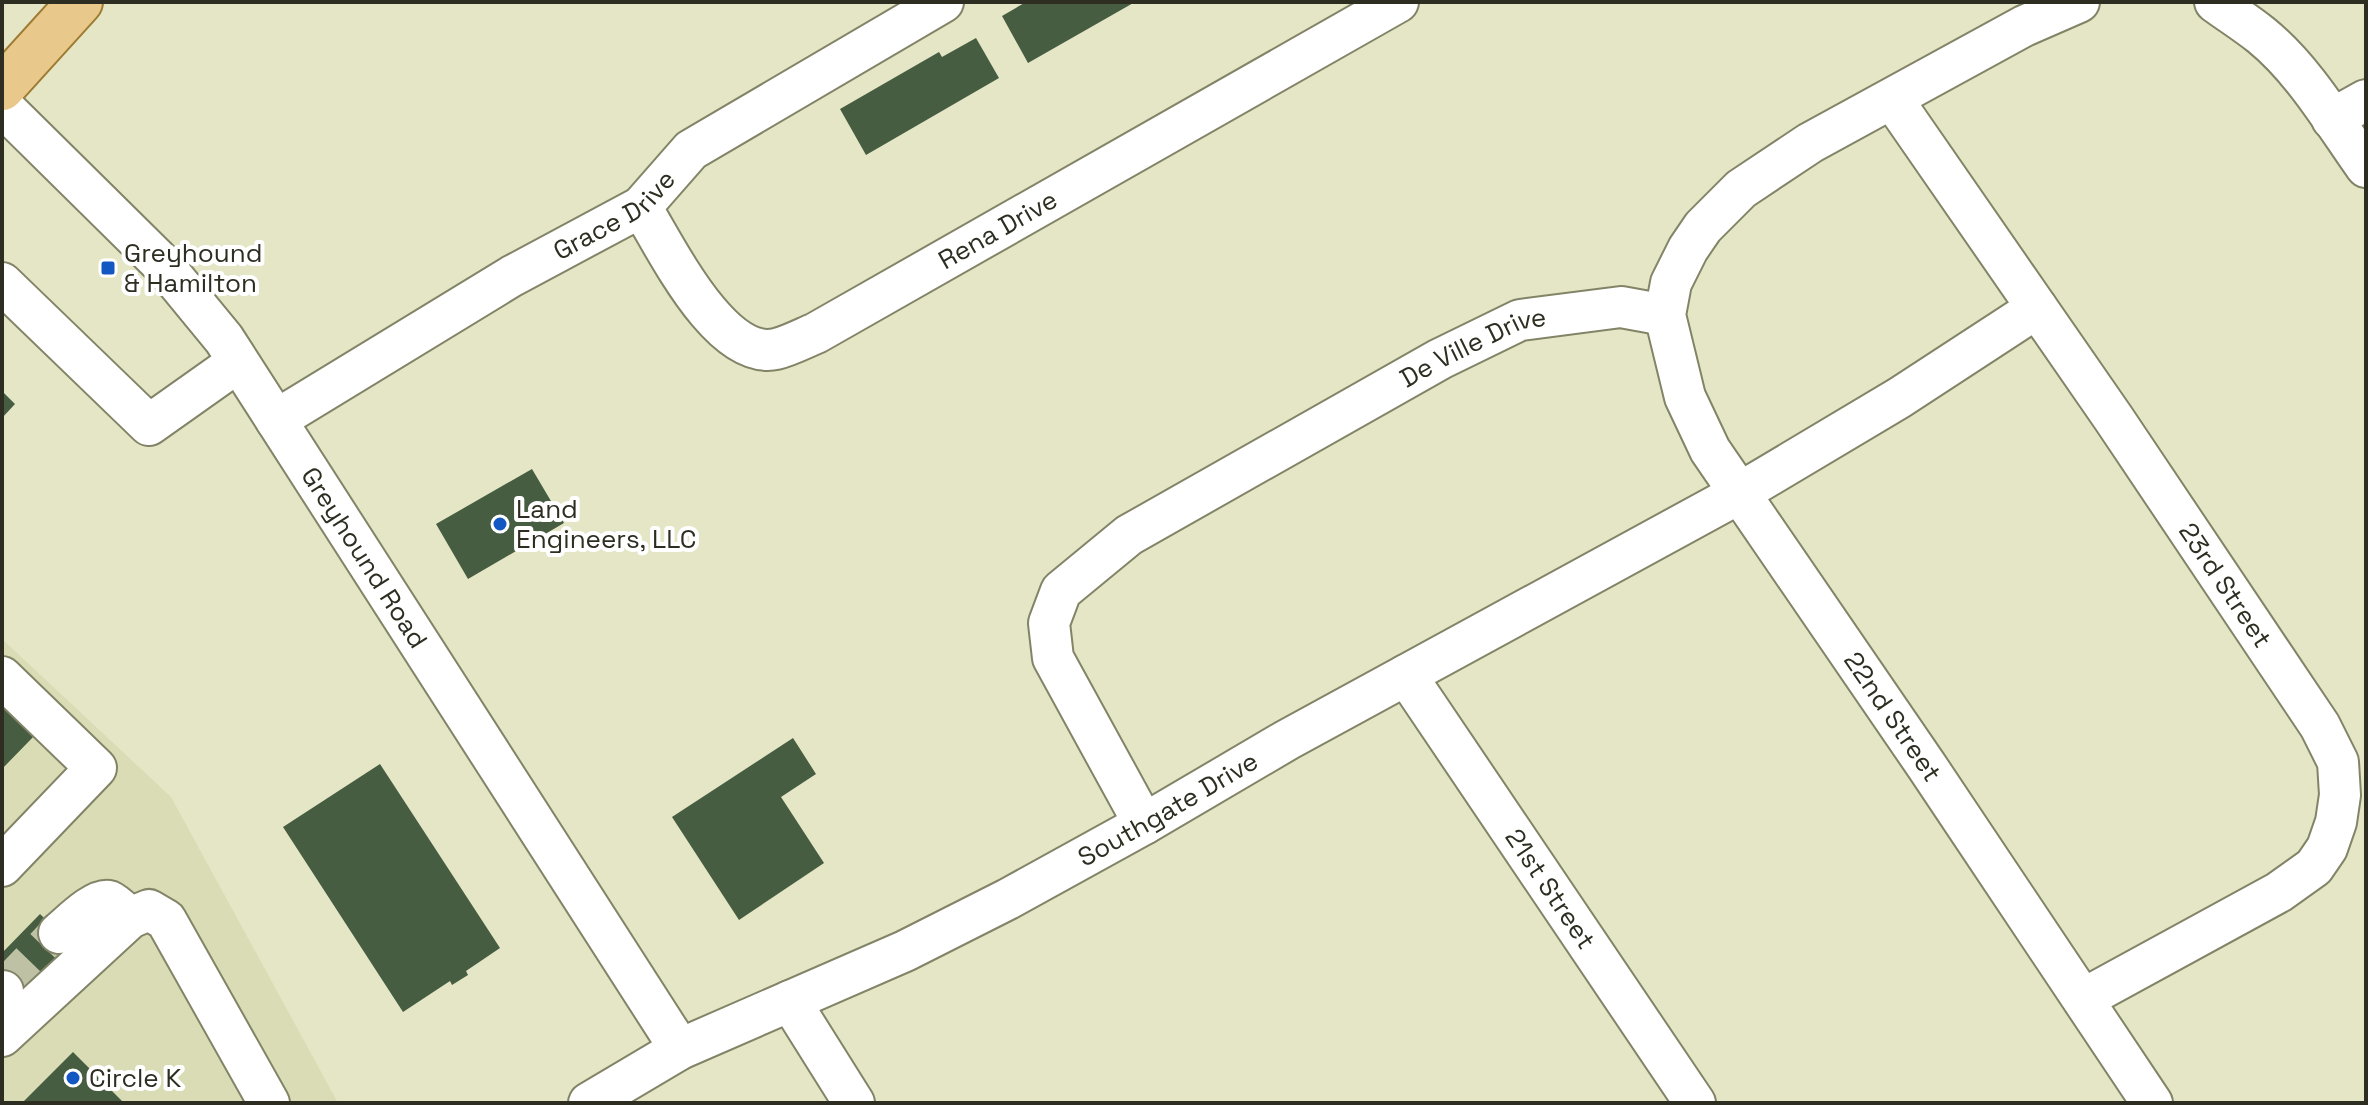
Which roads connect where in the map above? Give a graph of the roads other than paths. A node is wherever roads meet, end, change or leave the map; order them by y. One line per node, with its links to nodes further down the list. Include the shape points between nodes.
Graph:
1 (80, 2): 6 (main road)
2 (943, 2): 11 (street, Grace Drive, via 691,150)
3 (1398, 2): 11 (street, Rena Drive, via 816,333 774,350 742,345 715,322)
4 (2079, 2): 7 (street, via 2024,26)
5 (2215, 2): 9 (street, via 2262,36 2301,77)
6 (2, 88)
7 (1893, 100): 13 (street, 23rd Street); 14 (street, via 1810,143 1721,207 1688,249 1671,283)
8 (2, 106): 15 (street, Greyhound Road, via 164,266)
9 (2349, 110): 10 (street)
10 (2366, 167)
11 (641, 207): 16 (street, Grace Drive, via 512,276)
12 (2, 283): 15 (street, via 149,425)
13 (2037, 308): 17 (street, Southgate Drive); 24 (street, 23rd Street, via 2320,726 2338,762 2336,822 2314,867 2279,892)
14 (1665, 315): 17 (street, 22nd Street, via 1685,397); 20 (street, De Ville Drive, via 1621,307 1520,320 1440,359 1129,535 1061,591 1049,623 1053,658)
15 (238, 362): 16 (street, Greyhound Road)
16 (276, 420): 27 (street, Greyhound Road)
17 (1738, 494): 18 (street, Southgate Drive); 24 (street, 22nd Street)
18 (1406, 675): 20 (street, Southgate Drive); 31 (street, 21st Street)
19 (2, 677): 21 (street, via 96,768)
20 (1144, 824): 25 (street, Southgate Drive, via 918,944)
21 (2, 866)
22 (130, 918): 23 (street, via 103,900); 26 (street); 28 (street, via 149,910 166,920)
23 (59, 933)
24 (2083, 999): 32 (street, 22nd Street)
25 (790, 1001): 27 (street, Southgate Drive); 30 (street)
26 (2, 1036)
27 (680, 1049): 29 (street, Southgate Drive)
28 (266, 1102)
29 (589, 1103)
30 (854, 1103)
31 (1695, 1103)
32 (2152, 1103)

